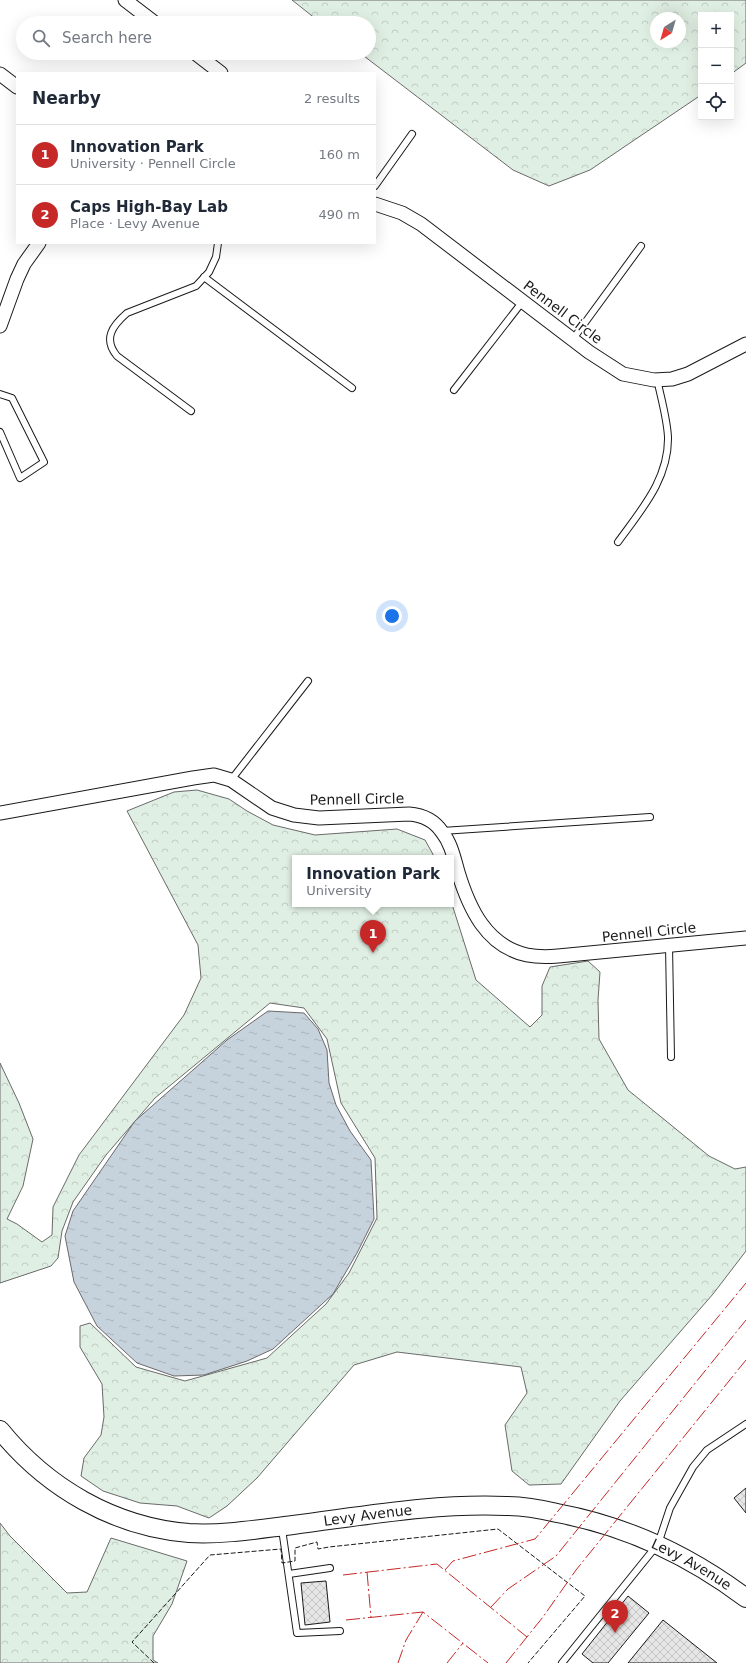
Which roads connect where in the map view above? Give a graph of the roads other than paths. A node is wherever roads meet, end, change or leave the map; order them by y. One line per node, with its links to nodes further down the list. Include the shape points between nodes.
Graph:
1 (125, 0): 2 (street)
2 (146, 16)
3 (204, 60): 4 (street)
4 (220, 72)
5 (0, 74): 6 (street)
6 (16, 86)
7 (412, 134): 8 (lane)
8 (376, 185)
9 (376, 204): 14 (street, Pennell Circle, via 402,213 421,224)
10 (39, 244): 15 (street, via 24,264)
11 (218, 244): 13 (lane, via 216,257)
12 (641, 246): 16 (lane)
13 (204, 277): 19 (lane); 22 (lane, via 190,289 127,313 118,321 109,343 117,356)
14 (523, 301): 16 (street, Pennell Circle); 20 (lane)
15 (0, 326)
16 (573, 339): 18 (street, Pennell Circle, via 623,374)
17 (746, 344): 18 (street, Pennell Circle, via 688,374)
18 (658, 380): 24 (lane, via 668,436 664,468 654,490)
19 (352, 388)
20 (454, 390)
21 (0, 394): 23 (lane, via 12,398 44,462 20,478)
22 (191, 411)
23 (0, 432)
24 (618, 542)
25 (308, 681): 26 (lane)
26 (231, 780): 27 (street, Pennell Circle, via 206,775); 29 (street, Pennell Circle, via 272,808 294,815 319,818 418,815 428,818)
27 (0, 814)
28 (650, 817): 29 (lane)
29 (442, 831): 30 (street, Pennell Circle)
30 (453, 855)
31 (454, 860): 33 (street, Pennell Circle, via 464,893 478,920 488,933 512,950 526,955 558,956)
32 (746, 938): 33 (street, Pennell Circle)
33 (669, 946): 34 (lane)
34 (671, 1057)
35 (746, 1424): 38 (lane, via 707,1450 693,1467 670,1508)
36 (0, 1430): 37 (street, Levy Avenue, via 31,1464 55,1483 78,1498 127,1520 157,1528 194,1533)
37 (282, 1526): 38 (street, Levy Avenue, via 419,1508 507,1506 580,1517); 40 (lane)
38 (658, 1544): 41 (street, Levy Avenue, via 714,1575); 43 (lane)
39 (330, 1568): 40 (lane)
40 (289, 1574): 42 (lane, via 297,1634)
41 (746, 1598)
42 (340, 1631)
43 (562, 1663)

